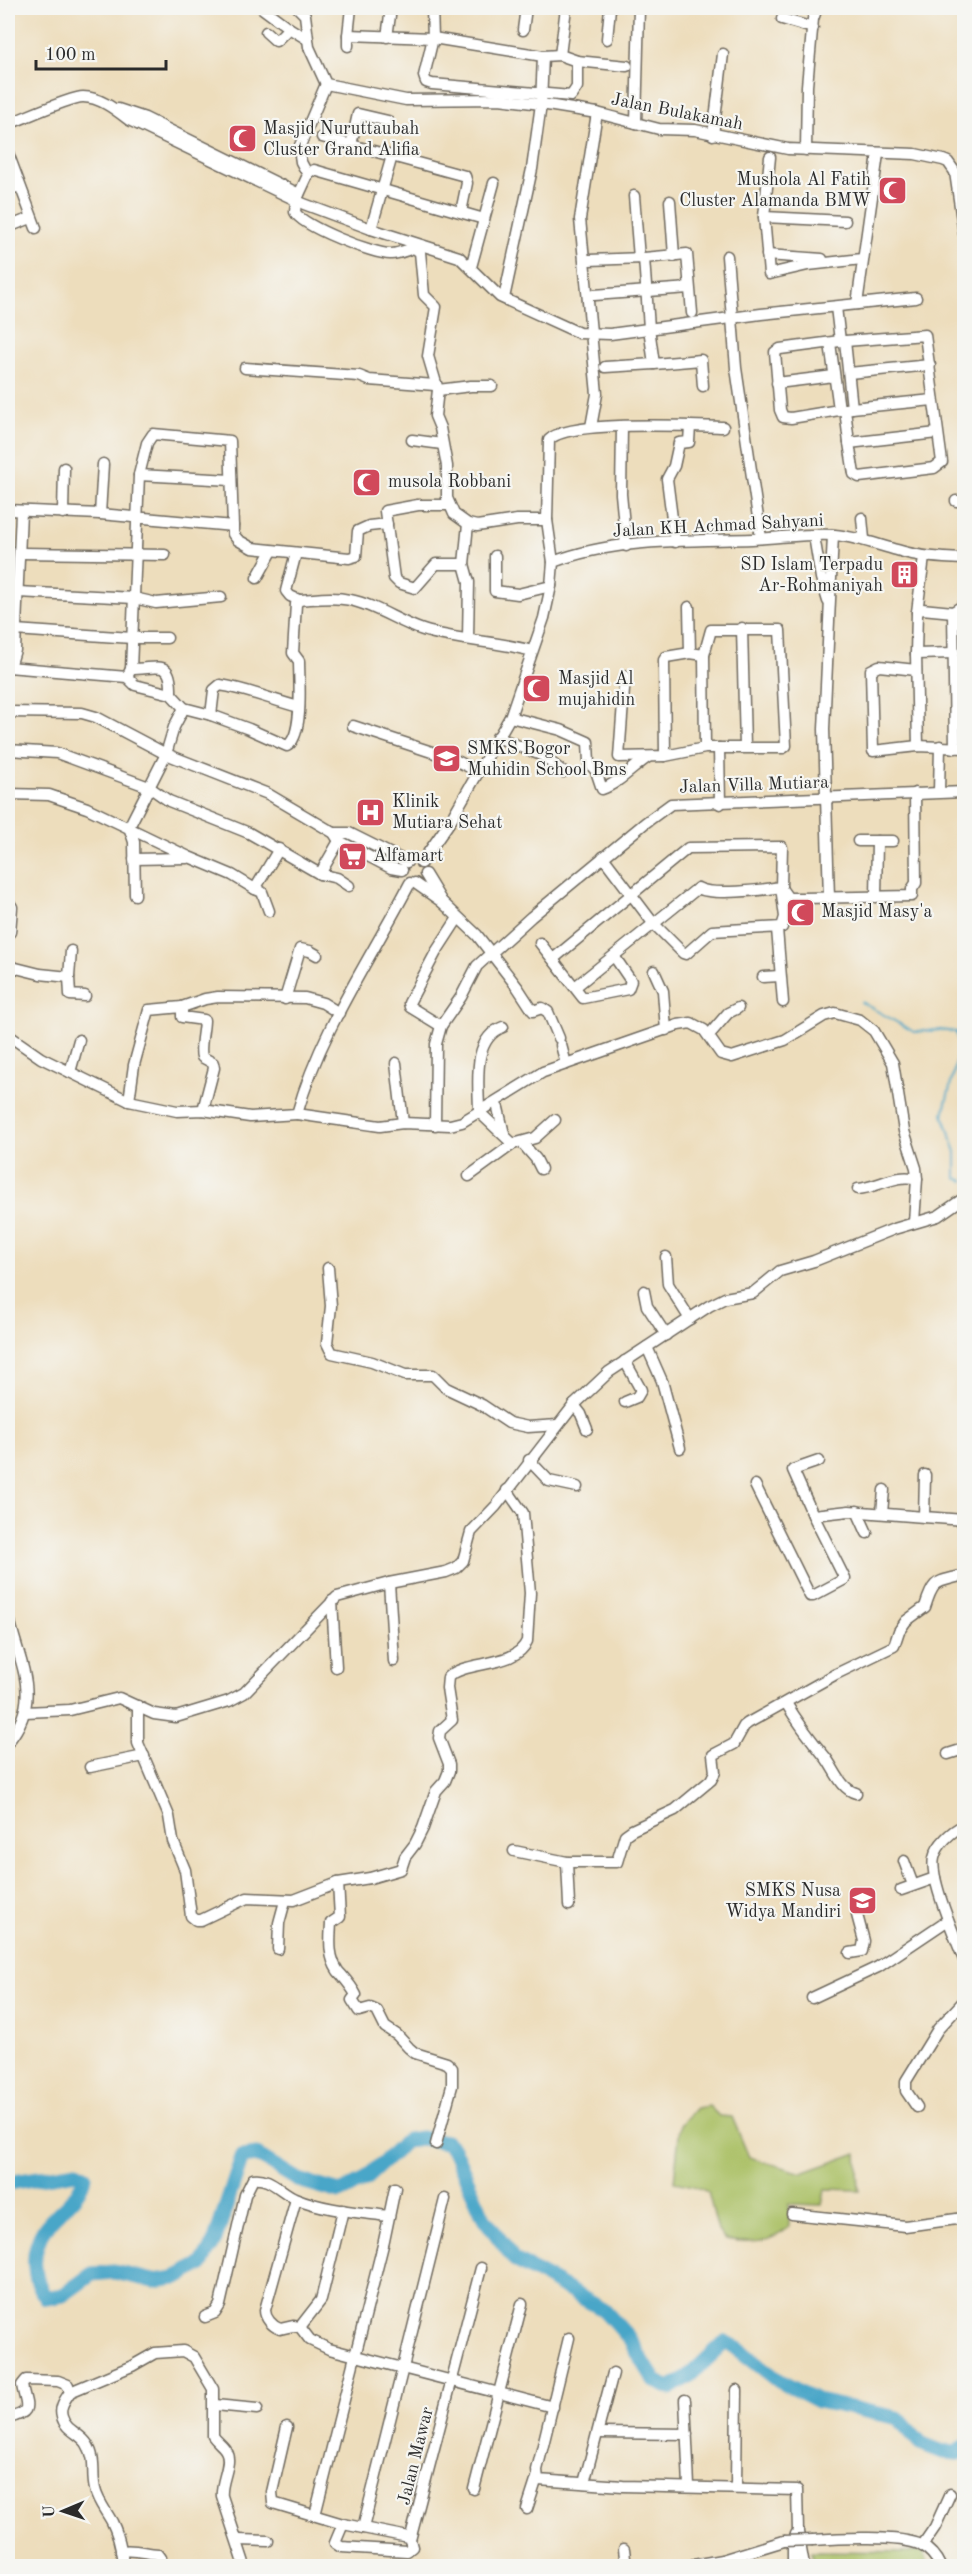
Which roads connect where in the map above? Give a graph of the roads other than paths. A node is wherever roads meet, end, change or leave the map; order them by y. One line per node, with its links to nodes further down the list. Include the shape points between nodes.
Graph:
1 (262, 8): 12 (street)
2 (298, 8): 18 (street, via 305,15)
3 (351, 8): 16 (street, via 348,40)
4 (391, 8): 16 (street)
5 (432, 8): 17 (street)
6 (526, 8): 14 (street)
7 (567, 8): 21 (street)
8 (609, 8): 19 (street)
9 (639, 8): 29 (street)
10 (817, 8): 13 (street)
11 (782, 19): 13 (street)
12 (289, 28): 15 (street, via 276,41); 18 (street)
13 (813, 28): 34 (street)
14 (523, 30)
15 (266, 32)
16 (387, 37): 17 (street)
17 (433, 38): 22 (street); 26 (street, via 426,82)
18 (308, 39): 25 (street)
19 (607, 39)
20 (723, 54): 31 (street)
21 (560, 55): 22 (street); 23 (street)
22 (543, 56): 26 (street)
23 (577, 62): 24 (street); 26 (street, via 577,87 572,96)
24 (627, 66)
25 (326, 84): 26 (street, Jalan Bulakamah, via 406,100); 45 (street, via 299,148 308,175)
26 (540, 99): 27 (street, Jalan Bulakamah); 65 (street, via 532,169)
27 (597, 113): 29 (street, Jalan Bulakamah); 72 (street, via 580,219)
28 (388, 121): 33 (street, via 358,114)
29 (636, 123): 31 (street, Jalan Bulakamah)
30 (8, 124): 45 (street, via 82,97 145,118)
31 (712, 135): 34 (street, Jalan Bulakamah)
32 (322, 137): 33 (street)
33 (351, 145): 37 (street)
34 (806, 150): 36 (street, Jalan Bulakamah)
35 (8, 153): 41 (street)
36 (878, 154): 53 (street, Jalan Bulakamah, via 915,154 948,162 955,172); 58 (street)
37 (392, 156): 43 (street); 47 (street, via 465,176)
38 (770, 157): 48 (street)
39 (314, 170): 43 (street)
40 (494, 183): 49 (street)
41 (19, 186): 42 (street); 51 (street, via 34,223)
42 (8, 190)
43 (383, 190): 47 (street); 52 (street)
44 (634, 196): 57 (street)
45 (298, 197): 52 (street); 82 (street, via 294,207 297,216 348,241 386,254 414,248 420,252 424,295 436,307 428,356)
46 (670, 201): 55 (street)
47 (461, 212): 49 (street)
48 (764, 217): 50 (street); 54 (street)
49 (484, 219): 61 (street)
50 (845, 221)
51 (8, 227)
52 (371, 229): 61 (street, via 448,252)
53 (964, 234)
54 (767, 255): 60 (street); 60 (street, via 769,274)
55 (674, 256): 57 (street); 62 (street, via 687,254)
56 (727, 256): 70 (street)
57 (641, 258): 59 (street); 63 (street)
58 (862, 259): 60 (street); 67 (street)
59 (589, 260)
60 (843, 261)
61 (471, 267): 65 (street)
62 (689, 288): 63 (street); 69 (street)
63 (647, 291): 64 (street); 71 (street)
64 (594, 295)
65 (504, 298): 72 (street, via 579,333)
66 (916, 298): 67 (street)
67 (857, 304): 68 (street)
68 (836, 307): 70 (street); 73 (street)
69 (692, 313)
70 (734, 318): 71 (street); 111 (street, via 738,385)
71 (649, 328): 72 (street); 74 (street)
72 (592, 333): 87 (street, via 597,394)
73 (838, 342): 75 (street, via 922,334 927,338); 78 (street); 79 (street); 80 (street, via 777,350)
74 (654, 364): 76 (street); 83 (street, via 701,360)
75 (930, 365): 78 (street); 84 (street)
76 (605, 367)
77 (245, 368): 82 (street, via 359,376)
78 (849, 373): 85 (street)
79 (834, 376): 80 (street); 85 (street)
80 (777, 383): 85 (street, via 783,417)
81 (492, 386): 82 (street)
82 (437, 387): 93 (street, via 435,416)
83 (703, 387)
84 (933, 400): 85 (street); 90 (street)
85 (845, 409): 92 (street)
86 (690, 426): 88 (street); 89 (street); 113 (street, via 689,442 679,443 667,478)
87 (591, 427): 88 (street); 105 (street, via 555,435 549,440)
88 (622, 427): 114 (street, via 621,494)
89 (723, 428)
90 (938, 433): 92 (street); 92 (street, via 942,462 939,465 881,474 856,476)
91 (412, 440): 93 (street)
92 (849, 443)
93 (442, 444): 98 (street)
94 (103, 464): 102 (street)
95 (64, 468): 101 (street)
96 (139, 475): 97 (street); 97 (street, via 153,434 230,441); 104 (street)
97 (231, 480): 108 (street)
98 (449, 505): 106 (street, via 385,511); 107 (street)
99 (8, 510): 100 (street)
100 (21, 512): 101 (street); 116 (street)
101 (63, 513): 102 (street)
102 (100, 514): 104 (street)
103 (862, 518): 112 (street)
104 (139, 519): 108 (street); 118 (street)
105 (547, 520): 107 (street); 123 (street)
106 (387, 524): 117 (street, via 358,531 356,556); 124 (street, via 394,578 399,583 416,588 436,564)
107 (468, 524): 124 (street)
108 (232, 526): 115 (street, via 233,534 243,545)
109 (833, 535): 110 (street, Jalan KH Achmad Sahyani); 112 (street, Jalan KH Achmad Sahyani); 131 (street)
110 (814, 536): 111 (street, Jalan KH Achmad Sahyani); 131 (street)
111 (761, 538): 113 (street, Jalan KH Achmad Sahyani)
112 (864, 539): 121 (street, Jalan KH Achmad Sahyani)
113 (675, 542): 114 (street, Jalan KH Achmad Sahyani)
114 (626, 546): 123 (street, Jalan KH Achmad Sahyani, via 570,555)
115 (272, 551): 117 (street); 125 (street)
116 (20, 553): 118 (street); 127 (street)
117 (296, 553): 130 (street, via 286,591)
118 (136, 555): 119 (street); 129 (street)
119 (165, 555)
120 (495, 556): 126 (street, via 495,591 520,594)
121 (924, 557): 122 (street, Jalan KH Achmad Sahyani); 134 (street)
122 (964, 559)
123 (553, 562): 126 (street)
124 (464, 564): 140 (street, via 469,582)
125 (257, 578)
126 (551, 586): 142 (street)
127 (18, 592): 129 (street); 137 (street)
128 (221, 597): 129 (street, via 156,603)
129 (134, 598): 138 (street)
130 (299, 600): 140 (street, via 350,600 423,630); 152 (street, via 293,653 299,661)
131 (829, 604): 176 (street)
132 (964, 605): 135 (street)
133 (689, 607): 143 (street)
134 (917, 612): 135 (street); 145 (street)
135 (953, 612): 141 (street)
136 (742, 628): 146 (street, via 711,629); 161 (street); 161 (street, via 778,629 782,635 786,746)
137 (15, 630): 138 (street); 147 (street, via 15,650)
138 (132, 638): 139 (street); 149 (street)
139 (167, 638)
140 (468, 639): 142 (street)
141 (959, 639): 144 (street)
142 (532, 651): 156 (street)
143 (690, 653): 146 (street); 167 (street, via 664,660)
144 (954, 653): 145 (street); 164 (street)
145 (915, 654): 148 (street)
146 (704, 655): 162 (street)
147 (9, 667): 149 (street)
148 (916, 670): 159 (street); 159 (street, via 879,666 871,670 873,752)
149 (129, 673): 151 (street, via 135,685); 151 (street, via 168,670 172,675)
150 (625, 676): 168 (street, via 619,757)
151 (171, 694): 153 (street)
152 (299, 707): 155 (street, via 220,685 214,690); 155 (street, via 292,743 287,746)
153 (184, 708): 155 (street); 166 (street)
154 (8, 712): 166 (street, via 82,713)
155 (210, 715)
156 (510, 717): 158 (street); 168 (street, via 561,730 588,742 589,763 602,789)
157 (353, 726): 169 (street, via 453,759)
158 (497, 736): 169 (street); 170 (street, via 543,756)
159 (918, 746): 160 (street)
160 (940, 746): 164 (street); 172 (street)
161 (745, 747): 163 (street)
162 (705, 748): 163 (street); 167 (street)
163 (719, 748): 177 (street)
164 (960, 748)
165 (8, 750): 171 (street, via 57,753)
166 (166, 754): 171 (street); 179 (street, via 268,794)
167 (665, 756): 168 (street)
168 (648, 757)
169 (477, 771): 188 (street)
170 (563, 772)
171 (149, 787): 178 (street); 183 (street, via 169,801 237,827)
172 (939, 792): 173 (street, Jalan Villa Mutiara); 174 (street, Jalan Villa Mutiara)
173 (964, 792)
174 (915, 793): 176 (street, Jalan Villa Mutiara); 196 (street, via 916,882 912,896)
175 (8, 794): 178 (street, via 58,797)
176 (825, 799): 177 (street, Jalan Villa Mutiara); 197 (street)
177 (720, 804): 185 (street, Jalan Villa Mutiara, via 671,804)
178 (129, 827): 184 (street); 186 (street)
179 (337, 837): 187 (street, via 350,833); 189 (street)
180 (893, 840): 182 (street)
181 (858, 841): 182 (street)
182 (877, 841): 196 (street)
183 (279, 849): 189 (street); 192 (street)
184 (189, 857): 186 (street); 192 (street)
185 (603, 857): 194 (street); 207 (street, Jalan Villa Mutiara)
186 (134, 859): 195 (street)
187 (404, 866): 188 (street, via 414,860); 190 (street, via 405,880)
188 (423, 869): 190 (street, via 421,880); 199 (street)
189 (320, 874): 191 (street)
190 (413, 883): 199 (street); 222 (street)
191 (350, 886)
192 (255, 889): 200 (street, via 262,892)
193 (782, 889): 194 (street, via 782,847 688,848); 197 (street, via 788,898); 202 (street, via 712,892 698,888); 203 (street, via 785,917 782,927)
194 (631, 893): 202 (street); 210 (street)
195 (135, 895)
196 (876, 897): 197 (street)
197 (829, 898)
198 (8, 901): 204 (street, via 12,907)
199 (442, 902): 201 (street)
200 (269, 911)
201 (458, 918): 207 (street); 223 (street, via 410,1003)
202 (653, 923): 203 (street, via 683,953 712,931); 209 (street)
203 (777, 928): 213 (street)
204 (10, 932)
205 (540, 943): 210 (street)
206 (71, 951): 214 (street)
207 (490, 953): 223 (street, Jalan Villa Mutiara, via 477,966); 230 (street, via 533,1011 542,1008 548,1012)
208 (317, 955): 218 (street, via 300,949)
209 (614, 957): 216 (street); 216 (street, via 631,981 628,989 583,998)
210 (553, 959): 216 (street)
211 (8, 966): 214 (street)
212 (654, 971): 225 (street, via 663,991)
213 (780, 976): 215 (street); 219 (street)
214 (69, 977): 217 (street, via 70,995)
215 (763, 977)
216 (575, 987)
217 (85, 996)
218 (285, 999): 220 (street, via 218,997); 222 (street, via 323,1003)
219 (783, 1002)
220 (182, 1007): 233 (street, via 149,1010); 235 (street, via 182,1017 204,1020 200,1051 202,1057 213,1063)
221 (738, 1008): 227 (street, via 728,1013)
222 (339, 1013): 236 (street, via 313,1067)
223 (441, 1026): 240 (street, via 435,1051)
224 (503, 1027): 237 (street, via 489,1036 481,1051)
225 (666, 1030): 227 (street, via 691,1023); 230 (street)
226 (8, 1035): 231 (street)
227 (709, 1035): 244 (street, via 721,1054 732,1057 785,1040 824,1016 835,1013 860,1020 874,1031 893,1063 904,1131)
228 (79, 1040): 231 (street)
229 (396, 1063): 239 (street)
230 (566, 1064): 237 (street, via 543,1072)
231 (70, 1072): 233 (street)
232 (540, 1080): 234 (street)
233 (129, 1101): 235 (street, via 177,1111)
234 (498, 1108): 237 (street); 242 (street)
235 (203, 1110): 236 (street, via 250,1117)
236 (297, 1114): 239 (street, via 380,1126)
237 (483, 1114): 240 (street, via 462,1122); 242 (street)
238 (555, 1120): 241 (street)
239 (402, 1123): 240 (street)
240 (435, 1125)
241 (536, 1138): 242 (street); 242 (street, via 538,1164)
242 (513, 1141): 243 (street)
243 (469, 1176)
244 (917, 1179): 245 (street, via 905,1175); 247 (street)
245 (858, 1188)
246 (964, 1198): 247 (street, via 938,1216)
247 (914, 1222): 251 (street, via 780,1271 753,1293 725,1298)
248 (666, 1257): 251 (street, via 668,1284)
249 (328, 1268): 257 (street, via 331,1306 327,1343 332,1353 405,1375 433,1376 446,1388 509,1423)
250 (644, 1291): 252 (street, via 647,1306)
251 (690, 1319): 252 (street)
252 (666, 1335): 253 (street)
253 (646, 1347): 254 (street); 259 (street, via 662,1381)
254 (625, 1361): 255 (street, via 641,1390); 256 (street)
255 (626, 1402)
256 (574, 1405): 257 (street); 258 (street)
257 (558, 1425): 260 (street)
258 (587, 1429)
259 (680, 1448)
260 (529, 1460): 264 (street, via 549,1481); 265 (street)
261 (819, 1461): 269 (street, via 793,1470)
262 (925, 1475): 270 (street)
263 (754, 1485): 269 (street, via 810,1596 845,1579)
264 (577, 1487)
265 (507, 1490): 274 (street, via 471,1532 463,1561 456,1568); 294 (street, via 523,1513 530,1593 525,1645 499,1661 461,1669 448,1677 452,1720 440,1731 439,1738 449,1771 401,1869)
266 (884, 1490): 268 (street)
267 (857, 1511): 268 (street); 269 (street); 272 (street)
268 (882, 1513): 270 (street)
269 (813, 1515)
270 (924, 1517): 271 (street)
271 (964, 1520)
272 (867, 1533)
273 (964, 1575): 280 (street, via 930,1589 925,1607 906,1621 894,1646)
274 (389, 1582): 275 (street, via 342,1594); 278 (street)
275 (333, 1601): 279 (street); 281 (street, via 244,1693 176,1717 154,1714)
276 (8, 1613): 277 (street)
277 (9, 1630): 282 (street, via 25,1672)
278 (394, 1661)
279 (336, 1667)
280 (786, 1703): 288 (street, via 805,1735 850,1792); 292 (street, via 744,1726 735,1743 714,1753 714,1776 675,1810 625,1835 617,1862)
281 (138, 1706): 282 (street, via 119,1698 69,1710); 286 (street, via 138,1743)
282 (25, 1713): 283 (street)
283 (8, 1742)
284 (964, 1749): 285 (street)
285 (948, 1754)
286 (144, 1756): 287 (street); 297 (street, via 169,1816 173,1841 185,1870 191,1916 201,1920 247,1898)
287 (90, 1767)
288 (856, 1793)
289 (964, 1825): 293 (street, via 954,1831 934,1856)
290 (514, 1851): 292 (street)
291 (904, 1861): 295 (street)
292 (567, 1862): 298 (street)
293 (935, 1878): 295 (street); 300 (street)
294 (338, 1882): 297 (street); 307 (street, via 340,1917 331,1923 332,1958 356,1995 352,2000 356,2009 377,2011 385,2027 415,2053 452,2068 452,2086)
295 (913, 1885): 296 (street)
296 (902, 1890)
297 (285, 1901): 301 (street)
298 (569, 1905)
299 (857, 1915): 303 (street, via 864,1941 856,1952)
300 (948, 1920): 302 (street); 303 (street)
301 (278, 1949)
302 (964, 1960)
303 (872, 1970): 304 (street)
304 (812, 1998)
305 (964, 2001): 306 (street, via 938,2029 906,2081 906,2091)
306 (917, 2107)
307 (436, 2145)
308 (395, 2188): 313 (street)
309 (296, 2199): 311 (street); 317 (street, via 263,2178 251,2181 218,2309); 318 (street, via 265,2312 278,2329)
310 (445, 2199): 321 (street)
311 (343, 2210): 313 (street); 318 (street, via 321,2300)
312 (792, 2214): 314 (street, via 905,2226)
313 (388, 2216): 320 (street)
314 (964, 2218)
315 (480, 2268): 323 (street, Jalan Mawar)
316 (522, 2304): 326 (street)
317 (206, 2317)
318 (300, 2327): 320 (street, via 315,2343)
319 (569, 2338): 329 (street)
320 (356, 2355): 321 (street); 342 (street)
321 (405, 2367): 323 (street); 344 (street)
322 (613, 2373): 333 (street)
323 (452, 2381): 326 (street); 347 (street, Jalan Mawar)
324 (737, 2390): 338 (street)
325 (70, 2392): 328 (street, via 155,2353 178,2350 191,2354 200,2365 213,2389); 331 (street, via 68,2385 58,2381 26,2380 22,2385 26,2410); 351 (street, via 62,2405 62,2417 70,2431 87,2444 95,2469 94,2488)
326 (500, 2392): 329 (street); 339 (street)
327 (685, 2400): 334 (street)
328 (215, 2405): 330 (street); 346 (street, via 213,2436 229,2458 222,2496)
329 (553, 2407): 335 (street)
330 (257, 2409)
331 (8, 2418)
332 (287, 2427): 342 (street, via 270,2503)
333 (599, 2433): 334 (street); 336 (street)
334 (687, 2434): 337 (street)
335 (537, 2478): 336 (street); 341 (street)
336 (584, 2483): 337 (street)
337 (689, 2486): 338 (street)
338 (736, 2487): 345 (street, via 797,2490)
339 (474, 2489)
340 (950, 2494): 349 (street)
341 (527, 2509)
342 (315, 2515): 343 (street)
343 (343, 2524): 344 (street); 347 (street, via 335,2539 340,2547 406,2550 412,2547)
344 (363, 2528): 347 (street)
345 (798, 2532): 357 (street); 358 (street)
346 (238, 2540): 348 (street); 354 (street)
347 (410, 2540)
348 (268, 2541)
349 (922, 2546): 356 (street, bridge, via 874,2539 784,2541); 359 (street)
350 (624, 2549): 355 (street)
351 (122, 2551): 352 (street); 353 (street, via 138,2549 158,2554)
352 (123, 2566)
353 (162, 2566)
354 (245, 2566)
355 (626, 2566)
356 (688, 2566)
357 (793, 2566)
358 (804, 2566)
359 (940, 2566)

